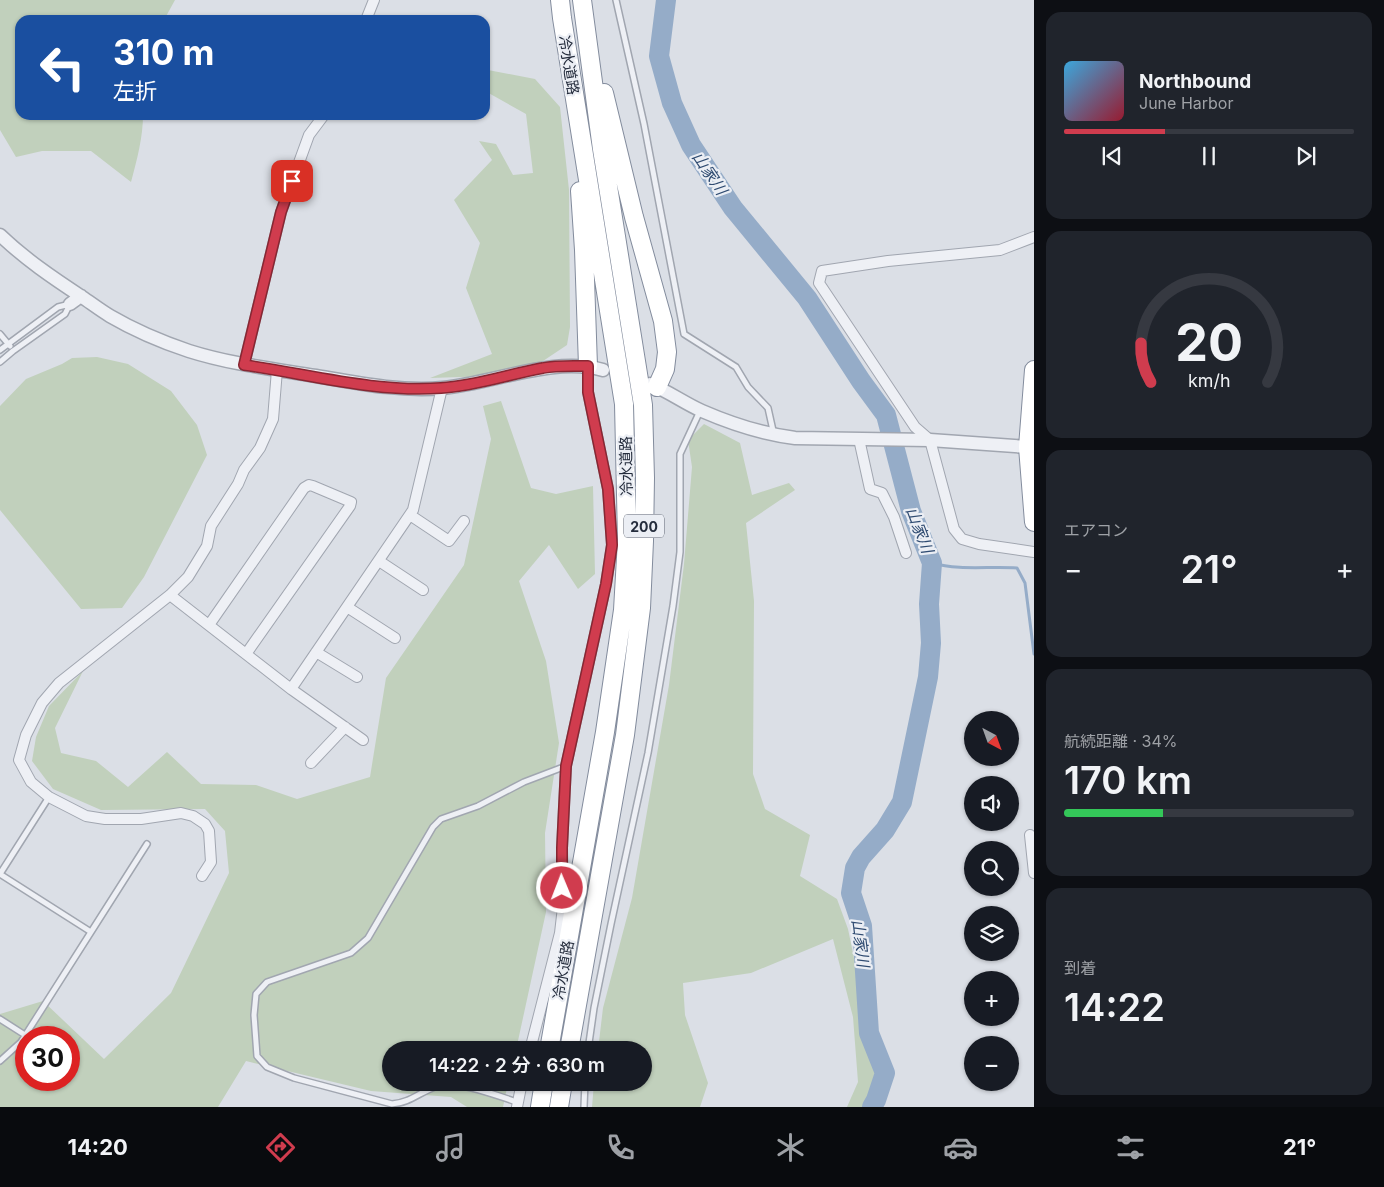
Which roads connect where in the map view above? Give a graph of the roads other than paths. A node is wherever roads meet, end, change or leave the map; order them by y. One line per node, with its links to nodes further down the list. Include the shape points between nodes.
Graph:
1 (374, 0): 5 (street)
2 (560, 0): 7 (highway, 冷水道路 / 200)
3 (582, 0): 6 (highway, 冷水道路 / 200)
4 (616, 0): 25 (lane, via 644,124 684,334 736,367 748,387 768,408)
5 (368, 15)
6 (584, 18): 22 (highway, via 662,321 667,352 665,369); 60 (highway, 冷水道路 / 200, via 643,405 645,478 641,608 626,735)
7 (571, 74): 19 (highway); 59 (highway, 冷水道路 / 200, via 624,404 627,540 623,610 606,723)
8 (320, 120): 18 (street, via 310,135 281,212)
9 (0, 235): 11 (street, via 59,283)
10 (1034, 237): 27 (street, via 1000,250 822,270 819,283 915,427)
11 (81, 296): 12 (street); 18 (street, via 144,333 189,351)
12 (70, 304): 14 (lane, via 58,306); 16 (lane, via 65,314)
13 (0, 334): 14 (lane)
14 (9, 343): 15 (lane); 16 (lane)
15 (0, 350)
16 (12, 350): 17 (lane)
17 (0, 362)
18 (244, 365): 20 (street)
19 (596, 368): 23 (street, via 544,368 479,384); 47 (street, via 588,392 608,489 612,545)
20 (277, 370): 23 (street, via 411,389); 36 (street, via 273,419 260,448 211,526 207,546 188,577)
21 (1034, 370): 28 (highway)
22 (654, 386): 24 (street)
23 (442, 388): 29 (street, via 414,510)
24 (700, 410): 25 (street); 61 (lane, via 680,454 680,552 673,606 648,753)
25 (775, 436): 26 (street)
26 (858, 439): 27 (street); 33 (street, via 870,490 882,493)
27 (930, 440): 28 (street); 32 (street, via 954,529 962,539)
28 (1028, 447): 31 (highway)
29 (410, 515): 30 (street, via 449,541); 34 (street)
30 (464, 521)
31 (1034, 522)
32 (1034, 552)
33 (906, 553)
34 (379, 561): 35 (street); 37 (street)
35 (423, 590)
36 (170, 595): 38 (street); 48 (street, via 59,682 42,704 26,734 19,760 31,782)
37 (347, 607): 39 (street); 40 (street)
38 (209, 625): 41 (street); 41 (street, via 304,488 313,486 351,502)
39 (395, 638)
40 (316, 652): 42 (street); 43 (street)
41 (246, 654): 43 (street)
42 (357, 677)
43 (291, 689): 44 (street)
44 (345, 727): 45 (street); 46 (street)
45 (363, 740)
46 (311, 762)
47 (566, 766): 58 (street, via 561,925); 68 (lane, via 441,819 368,938 351,953 267,982 256,994 257,1056 267,1067 294,1078 392,1104 403,1103 439,1085 450,1085 476,1089)
48 (48, 797): 52 (lane); 53 (street, via 86,816 105,819 141,819 180,813 193,816 209,831 211,862)
49 (1030, 835): 51 (street)
50 (148, 844): 54 (lane)
51 (1034, 873)
52 (0, 874): 54 (lane)
53 (202, 876)
54 (91, 932): 56 (lane)
55 (0, 1019): 57 (lane)
56 (31, 1026)
57 (15, 1029)
58 (532, 1041)
59 (552, 1041)
60 (571, 1041)
61 (589, 1041)
62 (15, 1047): 63 (lane)
63 (0, 1061)
64 (520, 1091): 68 (street)
65 (543, 1091): 69 (highway)
66 (561, 1091): 70 (highway)
67 (585, 1091): 71 (lane)
68 (517, 1105)
69 (540, 1107)
70 (558, 1107)
71 (584, 1107)

